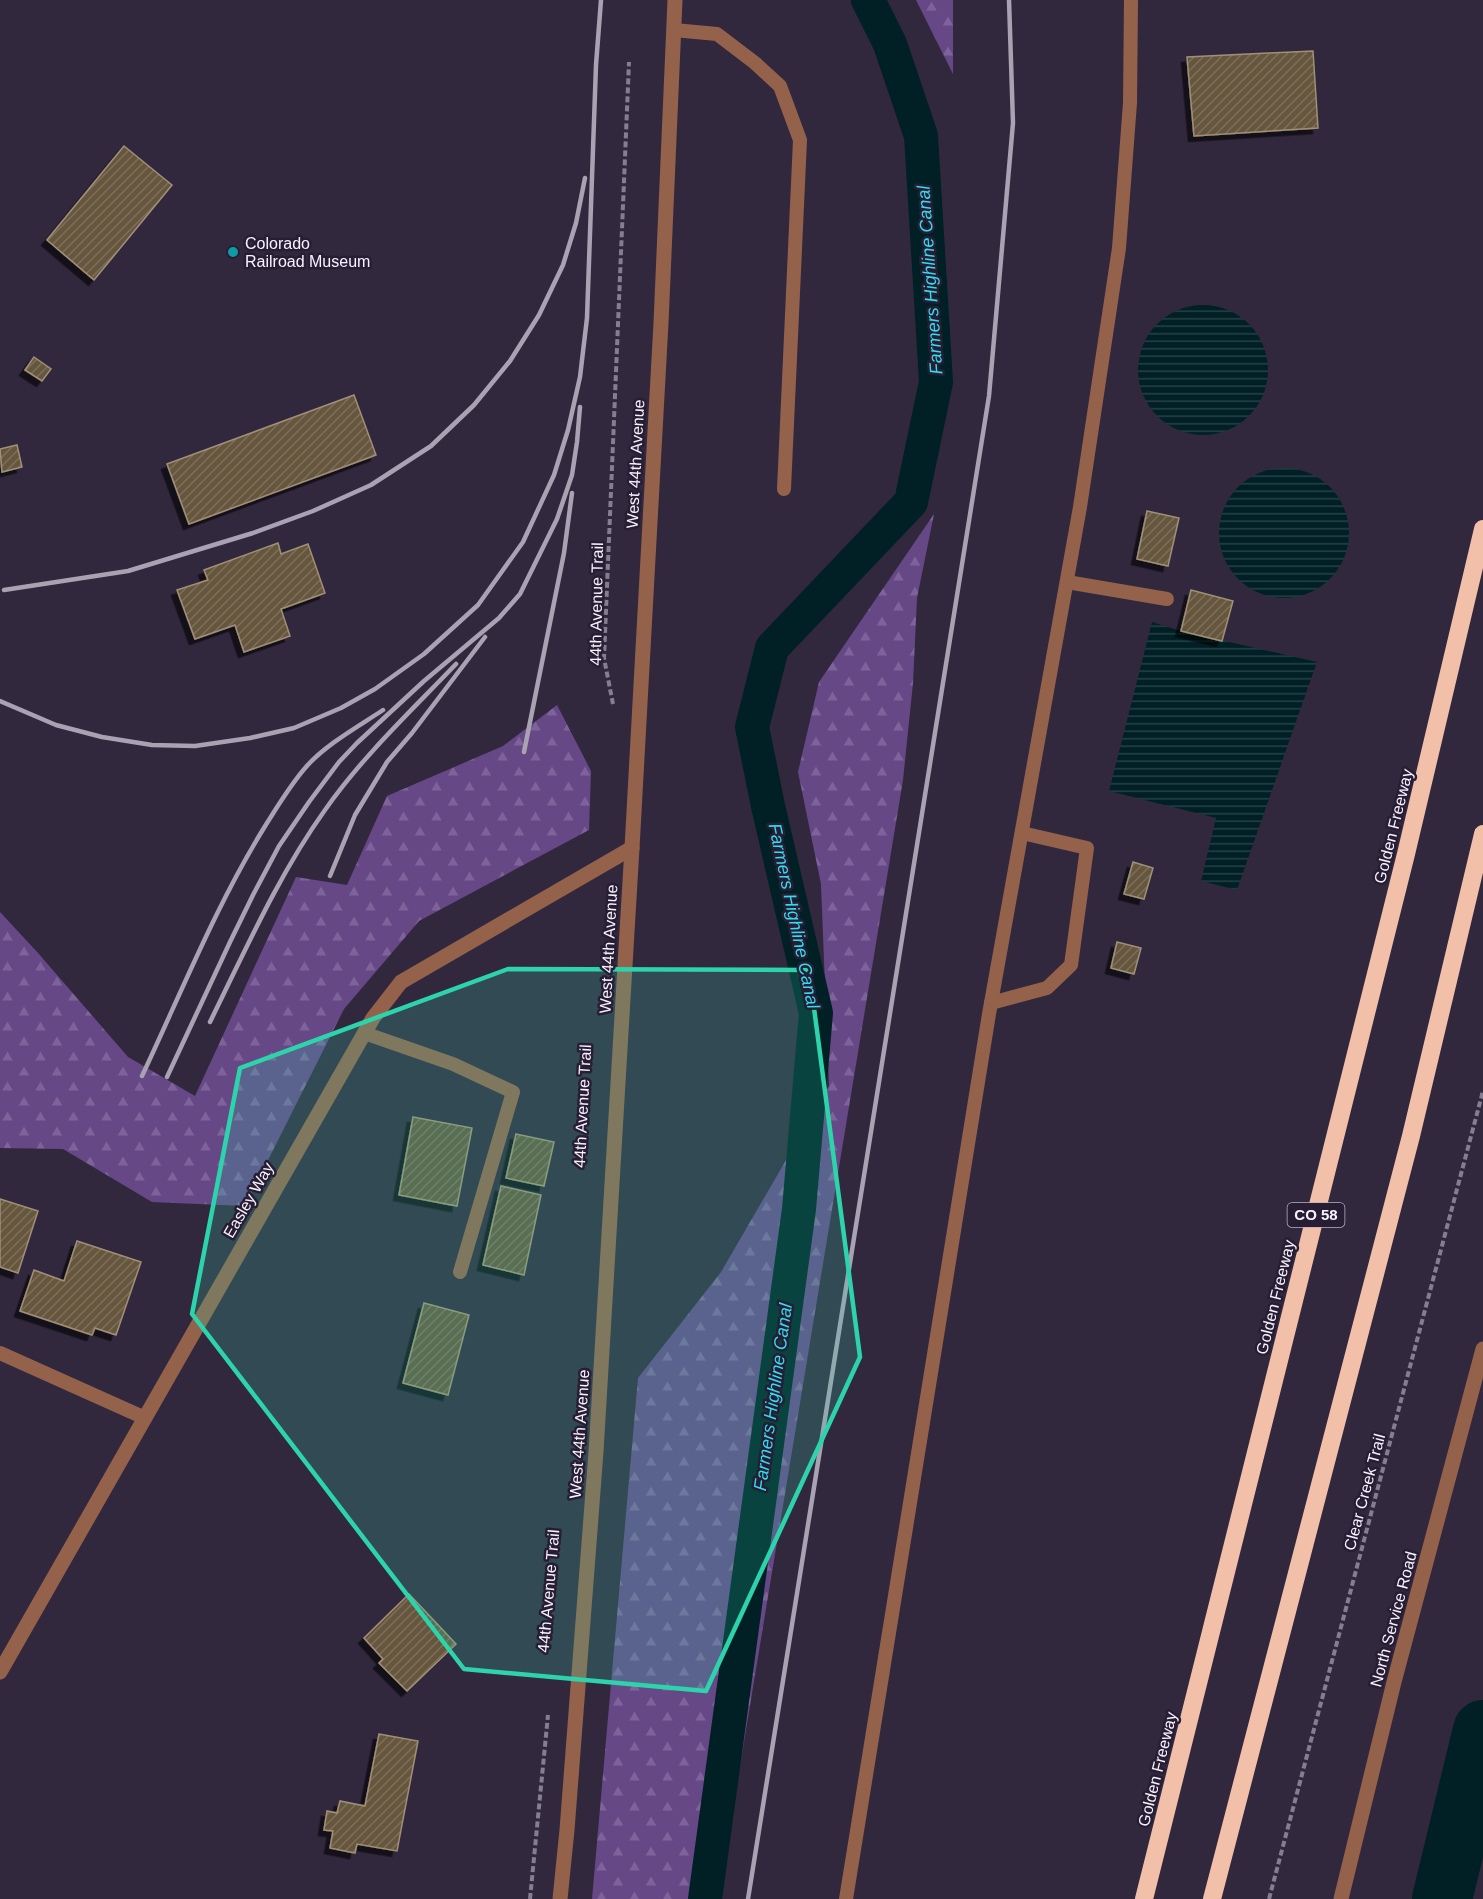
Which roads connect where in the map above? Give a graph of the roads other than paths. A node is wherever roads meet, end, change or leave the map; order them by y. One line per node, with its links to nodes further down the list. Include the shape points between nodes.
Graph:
1 (675, 0): 3 (street, West 44th Avenue)
2 (1131, 0): 6 (lane, via 1130,103 1119,248)
3 (674, 30): 4 (lane, via 717,33 755,63 780,86 800,140); 10 (street, West 44th Avenue)
4 (784, 489)
5 (1483, 529): 20 (highway, Golden Freeway / CO 58, via 1407,854)
6 (1067, 582): 7 (lane); 8 (lane)
7 (1167, 599)
8 (1022, 833): 11 (lane); 11 (lane, via 1087,848 1071,965 1047,988)
9 (1483, 834): 21 (highway, via 1411,1136)
10 (632, 848): 12 (street, Easley Way, via 401,982); 18 (street, West 44th Avenue, via 596,1452)
11 (992, 1002): 19 (lane)
12 (364, 1033): 13 (lane, via 453,1064 513,1092); 16 (street, Easley Way)
13 (460, 1272)
14 (1483, 1349): 22 (street, North Service Road)
15 (0, 1353): 16 (lane)
16 (145, 1418): 17 (street, Easley Way)
17 (0, 1672)
18 (560, 1899)
19 (846, 1899)
20 (1144, 1899)
21 (1212, 1899)
22 (1341, 1899)

